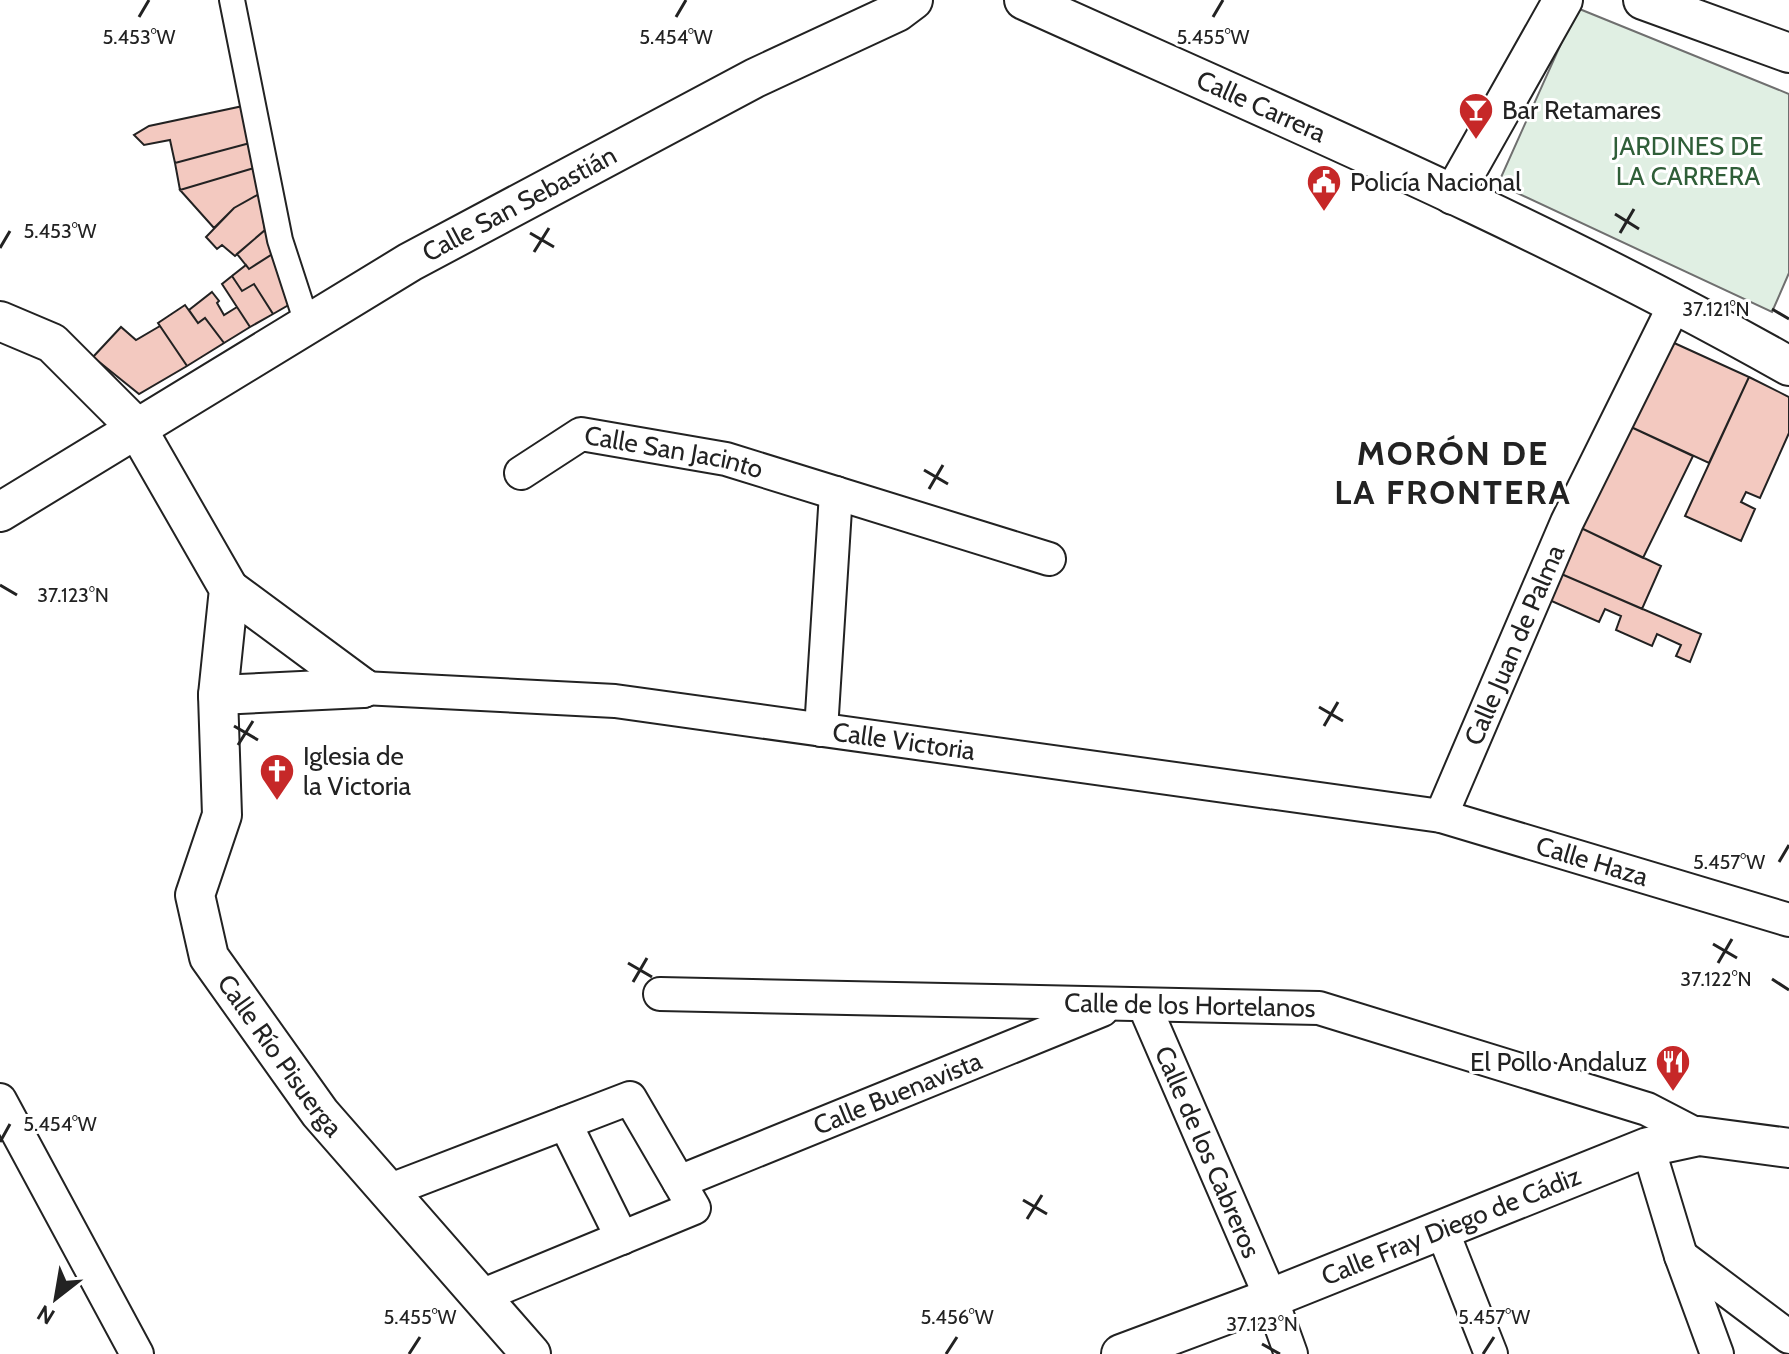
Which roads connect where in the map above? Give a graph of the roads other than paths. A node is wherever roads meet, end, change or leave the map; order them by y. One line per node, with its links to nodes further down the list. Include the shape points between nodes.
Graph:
1 (232, 0): 10 (street, via 280,240)
2 (913, 0): 10 (street, Calle San Sebastián, via 616,151)
3 (1024, 0): 7 (street, Calle Carrera)
4 (1563, 0): 7 (street)
5 (1643, 0): 6 (street)
6 (1789, 53)
7 (1453, 195): 8 (street, Calle Carrera)
8 (1675, 304): 11 (street, Calle Carrera); 21 (street, Calle Juan de Palma, via 1567,522)
9 (0, 321): 12 (street, via 52,343)
10 (307, 323): 12 (street, Calle San Sebastián)
11 (1788, 362)
12 (136, 427): 15 (street, Calle San Sebastián); 17 (street)
13 (521, 473): 14 (street, Calle San Jacinto, via 581,434 726,459)
14 (836, 493): 16 (street, Calle San Jacinto); 20 (street)
15 (0, 512)
16 (1049, 559)
17 (229, 589): 18 (street); 19 (street, Calle Río Pisuerga)
18 (363, 688): 19 (street); 20 (street, Calle Victoria, via 615,701)
19 (218, 695): 31 (street, Calle Río Pisuerga, via 222,815 195,895 209,957 320,1113)
20 (821, 730): 21 (street, Calle Victoria)
21 (1441, 816): 22 (street, Calle Haza)
22 (1789, 920)
23 (660, 994): 24 (street, Calle de los Hortelanos)
24 (1130, 1005): 27 (street, Calle de los Hortelanos, via 1319,1008 1647,1109); 30 (street, Calle Buenavista); 36 (street, Calle de los Cabreros)
25 (2, 1109): 38 (street)
26 (565, 1123): 30 (street, via 630,1098); 31 (street); 33 (street)
27 (1699, 1136): 28 (street, Calle Fray Diego de Cádiz); 29 (street, Calle Fray Diego de Cádiz)
28 (1648, 1147): 32 (street, Calle Fray Diego de Cádiz); 34 (street)
29 (1789, 1148)
30 (679, 1182): 33 (street, via 694,1208)
31 (388, 1191): 35 (street, Calle Río Pisuerga)
32 (1442, 1230): 36 (street, Calle Fray Diego de Cádiz); 42 (street)
33 (622, 1238): 35 (street)
34 (1681, 1256): 37 (street); 43 (street)
35 (481, 1296): 39 (street, Calle Río Pisuerga)
36 (1271, 1298): 40 (street, Calle Fray Diego de Cádiz); 41 (street, Calle de los Cabreros)
37 (1789, 1337)
38 (137, 1354)
39 (531, 1354)
40 (1121, 1354)
41 (1291, 1354)
42 (1491, 1354)
43 (1717, 1354)

